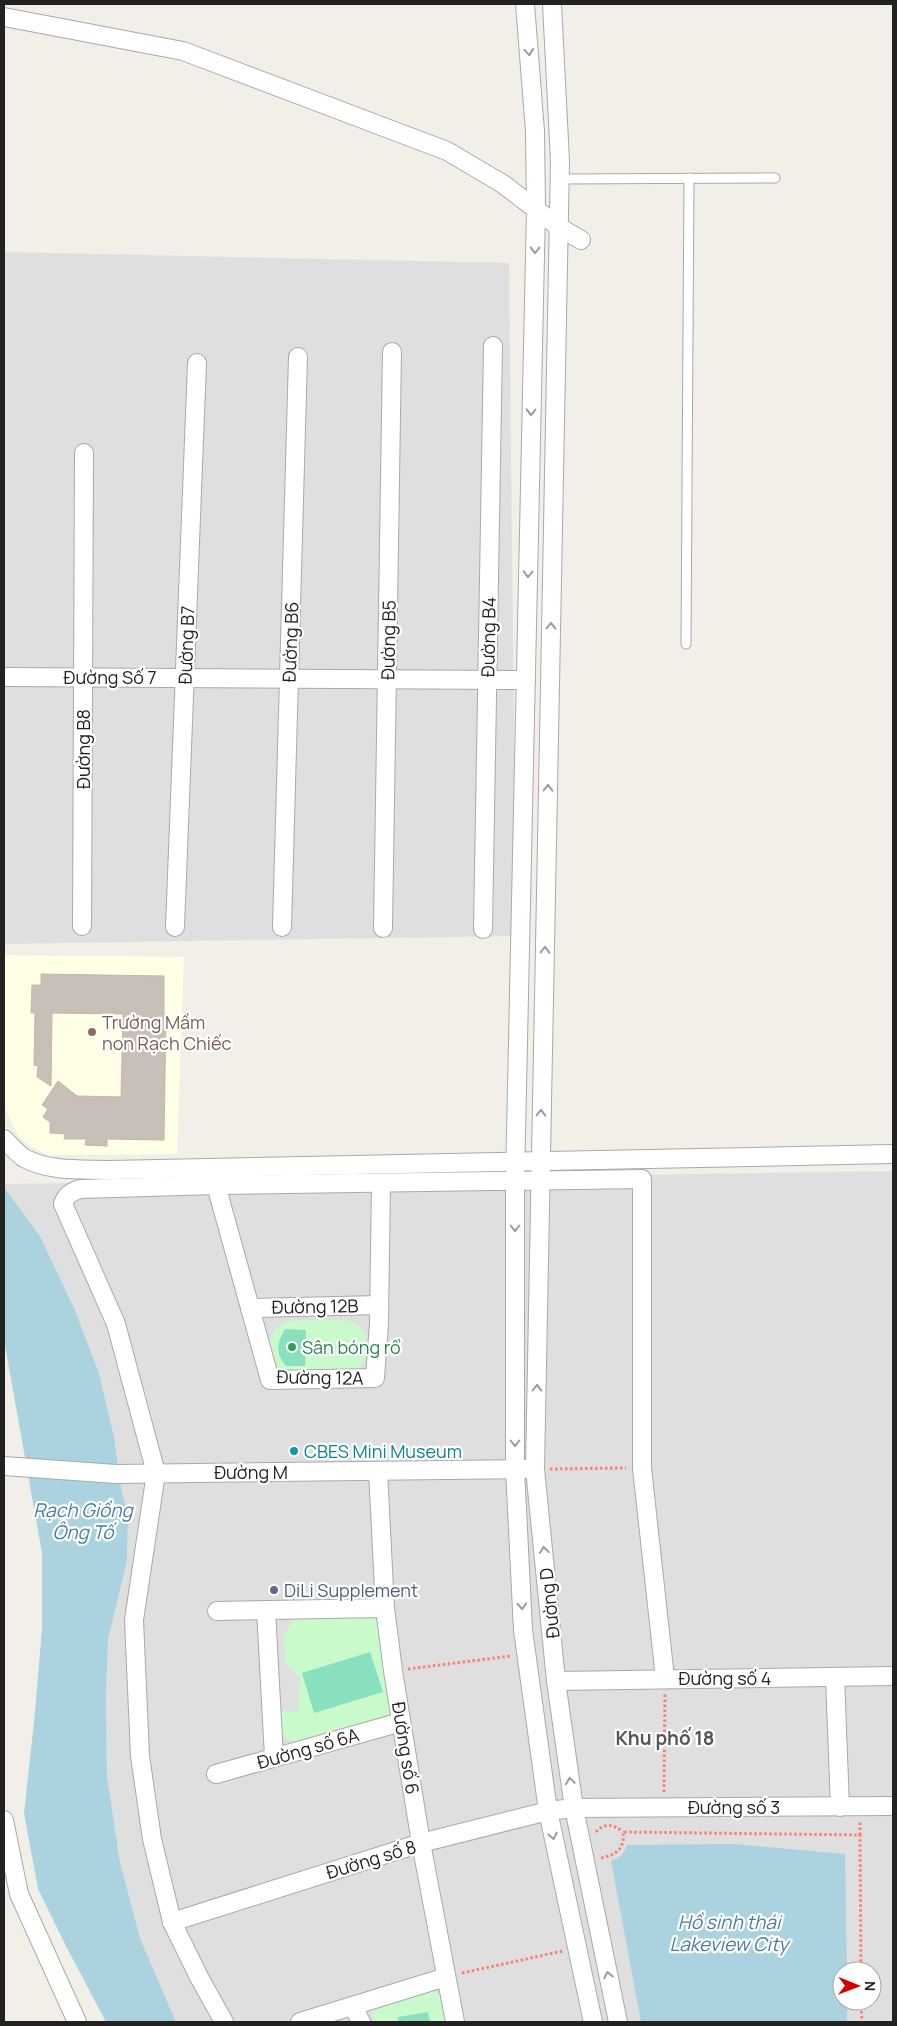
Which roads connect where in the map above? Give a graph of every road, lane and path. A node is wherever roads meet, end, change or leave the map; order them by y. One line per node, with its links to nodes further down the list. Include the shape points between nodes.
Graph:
1 (525, 4): 7 (street, Đường D, one-way to 7, via 535,131)
2 (552, 4): 6 (street, Đường D)
3 (4, 16): 7 (street, via 183,51 447,151 503,184)
4 (689, 178): 5 (lane); 6 (lane); 15 (lane)
5 (775, 178)
6 (560, 179): 8 (street, Đường D)
7 (536, 209): 8 (street); 22 (street, Đường D, one-way to 22)
8 (559, 226): 9 (street); 30 (street, Đường D, one-way to 8)
9 (581, 240)
10 (493, 346): 21 (street, Đường B4)
11 (392, 352): 20 (street, Đường B5)
12 (298, 357): 19 (street, Đường B6)
13 (197, 363): 18 (street, Đường B7)
14 (84, 452): 17 (street, Đường B8)
15 (686, 644)
16 (4, 677): 17 (street, Đường Số 7)
17 (83, 677): 18 (street, Đường Số 7); 23 (street, Đường B8)
18 (184, 678): 19 (street, Đường Số 7); 24 (street, Đường B7)
19 (289, 679): 20 (street, Đường Số 7); 25 (street, Đường B6)
20 (387, 680): 21 (street, Đường Số 7); 26 (street, Đường B5)
21 (487, 680): 22 (street, Đường Số 7); 27 (street, Đường B4)
22 (526, 680): 31 (street, Đường D)
23 (82, 926)
24 (175, 927)
25 (282, 928)
26 (383, 928)
27 (483, 928)
28 (4, 1139): 31 (street, via 23,1157 42,1166 56,1168)
29 (893, 1154): 30 (street)
30 (540, 1170): 31 (street); 37 (street, via 642,1179); 39 (street, Đường D, one-way to 30)
31 (515, 1171): 32 (street); 38 (street, Đường D, one-way to 38)
32 (382, 1184): 33 (street); 34 (street, Đường 12A)
33 (216, 1185): 35 (street, Đường 12A); 41 (street, via 80,1189 65,1197 63,1204 116,1324)
34 (379, 1305): 35 (street, Đường 12B); 35 (street, Đường 12A, via 375,1378 270,1380)
35 (250, 1308)
36 (4, 1466): 41 (street, Đường M, via 116,1474)
37 (642, 1468): 39 (path); 49 (street)
38 (515, 1469): 39 (street, Đường M); 40 (street, Đường M); 45 (street, Đường D, one-way to 45)
39 (535, 1469): 50 (street, Đường D, one-way to 39)
40 (378, 1471): 41 (street, Đường M); 42 (street, Đường số 6)
41 (156, 1473): 66 (street, via 134,1620 140,1756 152,1840)
42 (385, 1608): 43 (street); 46 (street, Đường số 6)
43 (266, 1610): 44 (street); 52 (street)
44 (217, 1611)
45 (527, 1654): 46 (path); 58 (street, Đường D)
46 (394, 1671): 51 (street, Đường số 6)
47 (893, 1676): 48 (street, Đường số 4)
48 (835, 1677): 49 (street, Đường số 4); 55 (street)
49 (665, 1678): 50 (street, Đường số 4); 57 (path)
50 (556, 1681): 56 (street, Đường D, one-way to 50)
51 (401, 1722): 52 (street, Đường số 6A); 62 (street, Đường số 6)
52 (274, 1758): 53 (street, Đường số 6A)
53 (216, 1774)
54 (893, 1806): 55 (street, Đường số 3)
55 (840, 1807): 57 (street, Đường số 3)
56 (574, 1808): 57 (street, Đường số 3); 58 (street, Đường số 8); 77 (street, Đường D, one-way to 56)
57 (664, 1808)
58 (548, 1811): 62 (street, Đường số 8); 67 (street, Đường D, one-way to 67)
59 (4, 1820): 71 (street, via 20,1894)
60 (623, 1832): 61 (path, via 608,1825 599,1829); 64 (path, via 619,1851 613,1856); 68 (path, via 860,1835)
61 (593, 1838)
62 (421, 1843): 66 (street, Đường số 8); 69 (street, Đường số 6)
63 (596, 1854): 64 (path)
64 (602, 1857): 65 (path)
65 (600, 1862)
66 (172, 1922): 72 (street)
67 (576, 1948): 69 (path); 76 (street, Đường D)
68 (861, 1961)
69 (446, 1977): 70 (street); 75 (street, Đường số 6)
70 (353, 2006): 73 (street); 74 (street)
71 (77, 2022)
72 (224, 2022)
73 (300, 2022)
74 (361, 2022)
75 (455, 2022)
76 (593, 2022)
77 (618, 2022)

